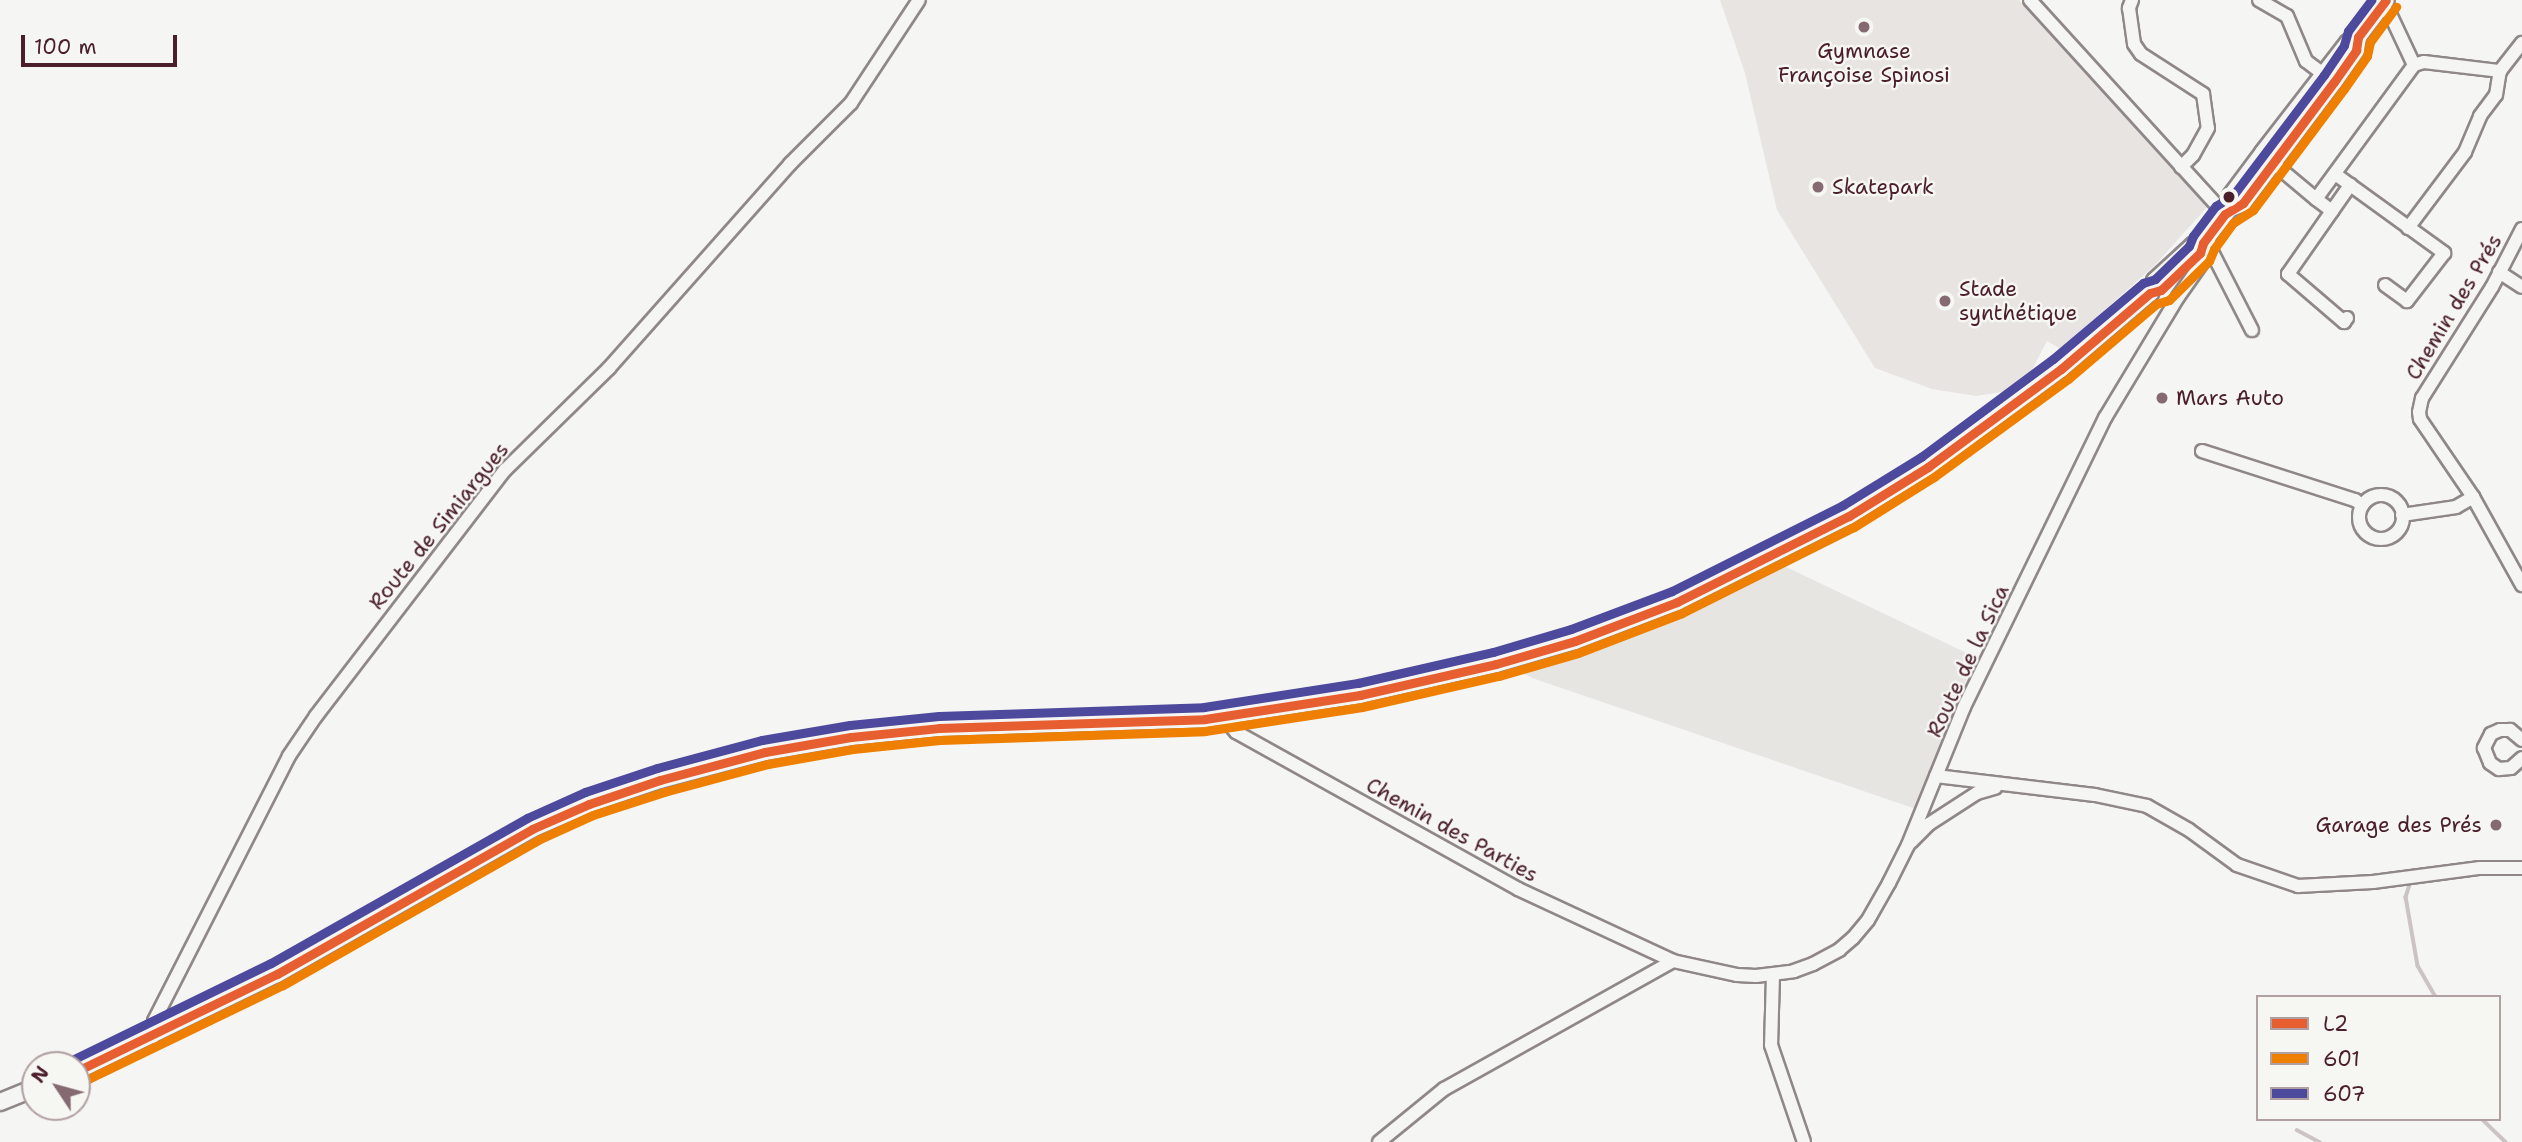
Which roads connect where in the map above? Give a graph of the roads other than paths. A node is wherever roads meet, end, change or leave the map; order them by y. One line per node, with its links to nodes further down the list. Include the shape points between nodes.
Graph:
1 (919, 0): 39 (street, Route de Simiargues, via 851,103 790,164 614,363 489,489 306,729 154,1021)
2 (2132, 0): 11 (street, via 2134,44 2141,54 2203,94 2208,128)
3 (2259, 0): 9 (street, via 2287,16 2306,61)
4 (2037, 3): 11 (street)
5 (2384, 3): 7 (street); 9 (main road, via 2348,43)
6 (2522, 43): 8 (street)
7 (2414, 65): 8 (street, via 2424,62); 12 (street)
8 (2500, 71): 17 (street, via 2496,94 2465,152)
9 (2328, 78): 10 (main road)
10 (2268, 158): 14 (street); 16 (main road, via 2231,196)
11 (2181, 167): 16 (street)
12 (2335, 174): 13 (street); 14 (street)
13 (2350, 185): 15 (street); 17 (street)
14 (2316, 199): 15 (street)
15 (2332, 211): 23 (street, via 2288,274 2344,322)
16 (2227, 212): 19 (main road)
17 (2408, 228): 21 (street, via 2444,253 2407,301)
18 (2522, 229): 20 (street, Chemin des Prés)
19 (2207, 243): 24 (street); 30 (main road, via 2161,290 2150,293 2051,377 1928,467 1849,516 1676,602 1575,641 1484,667 1360,695); 33 (street, Route de la Sica, via 2105,418 1964,707)
20 (2499, 272): 22 (street); 26 (street, Chemin des Prés, via 2422,398 2419,412)
21 (2385, 285)
22 (2522, 287)
23 (2347, 318)
24 (2252, 330)
25 (2203, 451): 27 (street)
26 (2473, 497): 28 (street, via 2456,507); 29 (street, Chemin des Prés)
27 (2362, 505): 28 (street, via 2374,496 2389,497); 28 (street, via 2359,520 2373,538 2395,533)
28 (2402, 515)
29 (2522, 585)
30 (1223, 717): 37 (street, Chemin des Parties, via 1236,732 1518,889); 39 (main road, via 939,728 851,737 765,752 660,780 589,804 500,845 277,974)
31 (2522, 740): 32 (street, via 2510,730 2500,730 2491,734 2484,748 2486,759 2500,769 2511,768)
32 (2522, 758)
33 (1936, 776): 34 (street); 35 (street, Route de la Sica)
34 (2002, 786): 35 (street, via 1977,793 1929,824); 36 (street, via 2095,795 2147,806 2237,865 2298,886)
35 (1908, 845): 38 (street, Route de la Sica, via 1868,920 1853,938 1813,964)
36 (2522, 868)
37 (1673, 961): 38 (street, Route de la Sica, via 1737,975); 43 (street, via 1444,1089)
38 (1773, 975): 44 (street, via 1771,1045)
39 (153, 1037): 40 (main road)
40 (91, 1065)
41 (21, 1094): 42 (main road)
42 (0, 1102)
43 (1379, 1142)
44 (1804, 1142)

